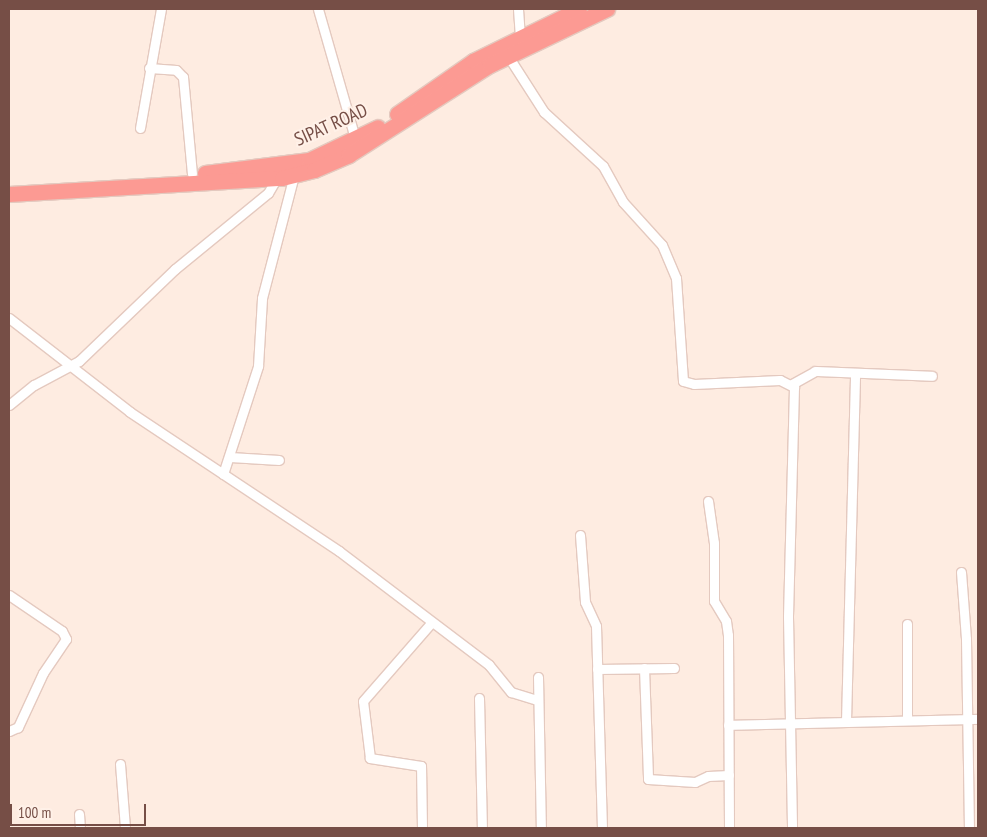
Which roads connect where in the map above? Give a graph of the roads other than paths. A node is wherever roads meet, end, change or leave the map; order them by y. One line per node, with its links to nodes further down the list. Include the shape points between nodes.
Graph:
1 (161, 9): 8 (street)
2 (318, 9): 10 (street)
3 (518, 9): 6 (street)
4 (579, 9): 6 (highway, SIPAT ROAD)
5 (607, 9): 7 (highway)
6 (520, 37): 10 (highway, SIPAT ROAD, via 473,61)
7 (508, 56): 12 (highway, via 349,155); 20 (street, via 544,112 603,166 623,202 662,246 676,278 684,381 694,384 780,380)
8 (149, 68): 9 (street); 11 (street, via 172,69 183,77)
9 (140, 128)
10 (355, 138): 11 (highway, SIPAT ROAD, via 288,165)
11 (192, 174): 14 (highway, SIPAT ROAD)
12 (294, 175): 13 (highway); 22 (street, via 262,298 258,366)
13 (276, 179): 15 (highway); 17 (street, via 268,193 175,269)
14 (9, 187)
15 (9, 194)
16 (9, 318): 17 (street)
17 (72, 366): 21 (street, via 34,385); 24 (street, via 130,412)
18 (855, 372): 19 (street); 20 (street, via 811,371); 40 (street)
19 (932, 376)
20 (792, 384): 41 (street)
21 (9, 405)
22 (230, 457): 23 (street); 24 (street)
23 (279, 460)
24 (223, 474): 29 (street, via 338,551)
25 (708, 501): 42 (street, via 714,543 714,602 726,621 728,636)
26 (580, 535): 33 (street, via 585,602 596,626)
27 (961, 572): 38 (street)
28 (9, 595): 43 (street, via 62,631 66,639 43,673 18,727)
29 (431, 623): 36 (street, via 494,669 511,692); 49 (street, via 364,701 370,758 421,766)
30 (906, 624): 37 (street)
31 (644, 668): 32 (street); 33 (street); 45 (street, via 648,779 695,782 708,776)
32 (674, 668)
33 (597, 669): 52 (street)
34 (538, 677): 36 (street)
35 (479, 698): 50 (street)
36 (538, 700): 51 (street)
37 (907, 719): 38 (street); 40 (street)
38 (968, 719): 39 (street); 55 (street)
39 (978, 719)
40 (846, 721): 41 (street)
41 (788, 722): 42 (street); 54 (street)
42 (728, 725): 45 (street)
43 (9, 731)
44 (120, 764): 48 (street)
45 (729, 775): 53 (street)
46 (79, 814): 47 (street)
47 (80, 828)
48 (125, 828)
49 (422, 828)
50 (482, 828)
51 (541, 828)
52 (602, 828)
53 (729, 828)
54 (792, 828)
55 (969, 828)

